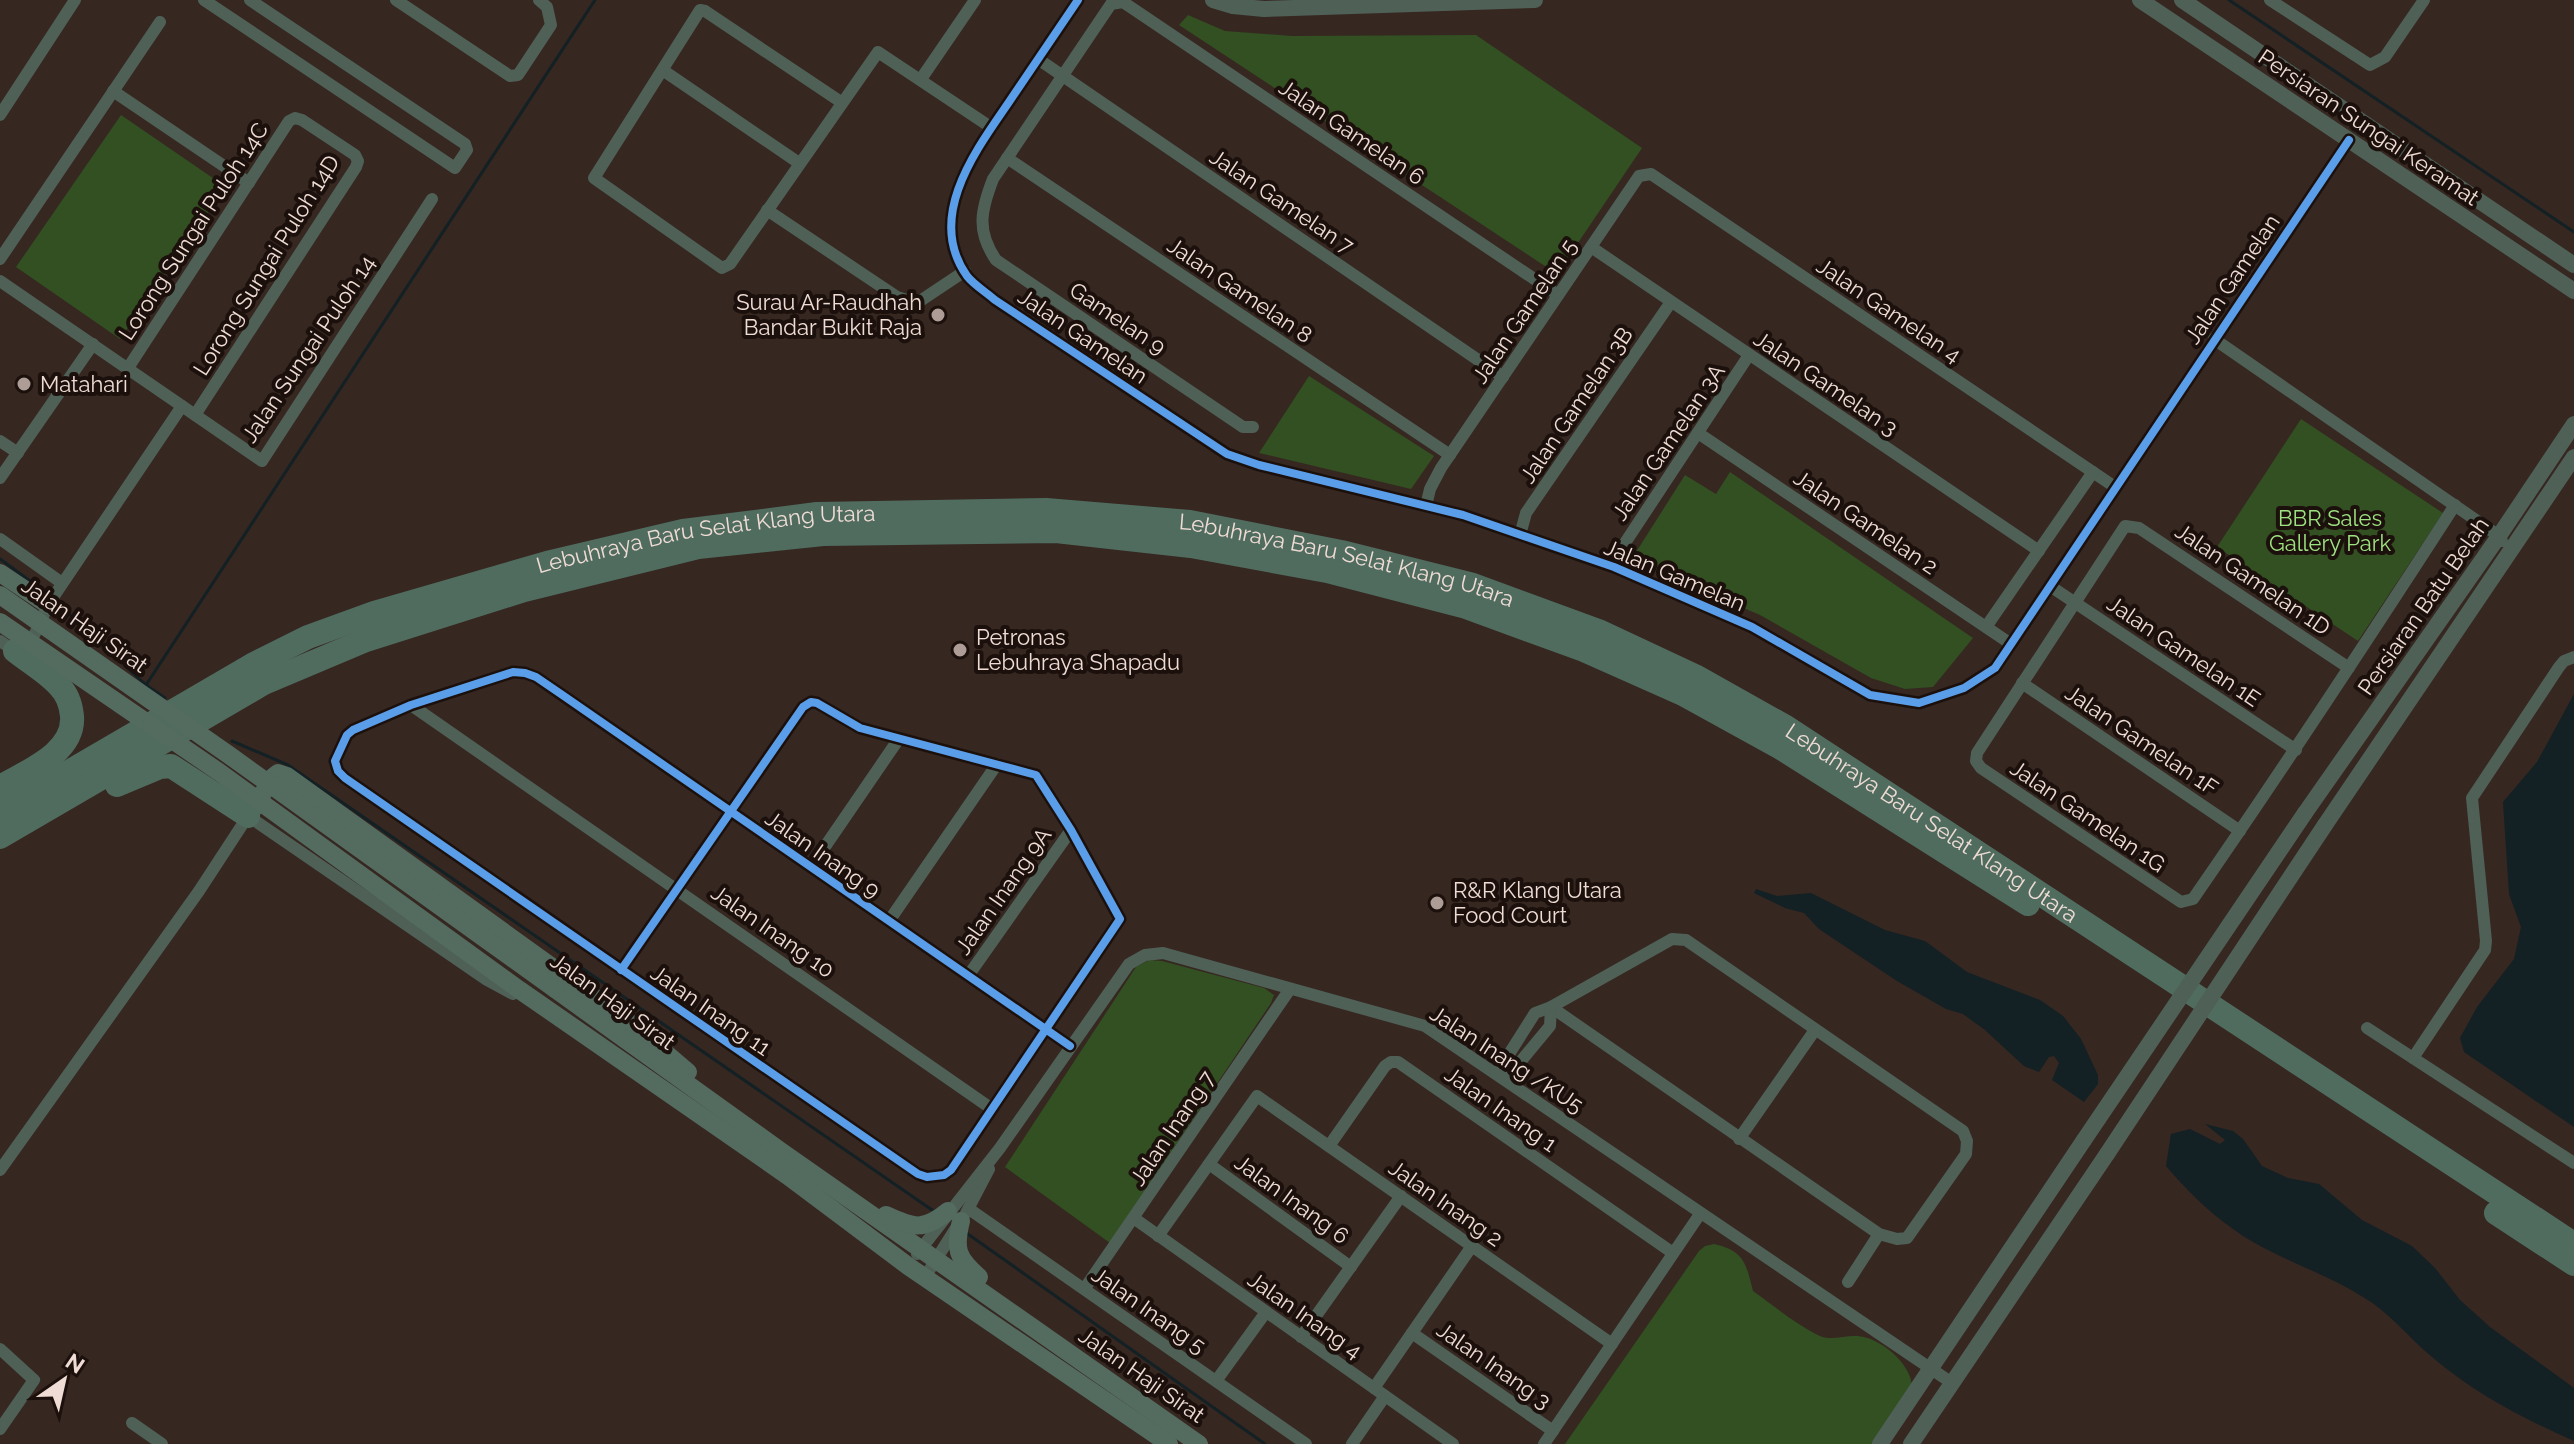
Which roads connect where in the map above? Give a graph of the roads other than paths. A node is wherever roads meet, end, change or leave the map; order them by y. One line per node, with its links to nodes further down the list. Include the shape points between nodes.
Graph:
1 (75, 0): 23 (street)
2 (204, 0): 3 (street, via 455,168 467,150 465,144)
3 (250, 0)
4 (396, 0): 5 (street, via 514,76 551,25 547,7)
5 (539, 0)
6 (975, 0): 20 (street)
7 (1078, 0): 17 (street, Jalan Gamelan)
8 (1213, 0): 9 (street, via 1264,9)
9 (1535, 0)
10 (2140, 0): 26 (street, Persiaran Sungai Keramat)
11 (2182, 0): 35 (street, Persiaran Sungai Keramat)
12 (2270, 0): 15 (street)
13 (2424, 0): 15 (street, via 2385,57 2370,65)
14 (1123, 2): 19 (street, via 1111,4); 39 (street, Jalan Gamelan 6)
15 (2292, 6)
16 (160, 22): 21 (street)
17 (1038, 59): 19 (street, Jalan Gamelan 7); 25 (street, Jalan Gamelan)
18 (664, 71): 22 (street, via 697,12 705,11); 28 (street); 32 (street, via 594,175 595,182 722,268)
19 (1063, 76): 27 (street); 45 (street, Jalan Gamelan 7)
20 (921, 79): 22 (street, via 878,52); 25 (street)
21 (113, 91): 30 (street); 34 (street)
22 (841, 102): 28 (street)
23 (0, 115)
24 (295, 118): 30 (street, Lorong Sungai Puloh 14C); 47 (street, Lorong Sungai Puloh 14D, via 355,155 356,167)
25 (992, 128): 36 (street, Jalan Gamelan, via 966,167 954,199 952,235)
26 (2349, 140): 38 (street, Persiaran Sungai Keramat); 41 (street, Jalan Gamelan)
27 (1007, 158): 49 (street, Gamelan 9, via 987,194 981,223 996,260 1232,420); 53 (street, Jalan Gamelan 8)
28 (799, 163): 32 (street)
29 (1639, 176): 33 (street, Jalan Gamelan 5); 55 (street, Jalan Gamelan 4, via 1651,174)
30 (249, 183): 44 (street, Lorong Sungai Puloh 14C)
31 (432, 199): 47 (street, Jalan Sungai Puloh 14, via 262,461)
32 (767, 210): 36 (street, via 897,297 917,303)
33 (1591, 247): 39 (street, Jalan Gamelan 5); 40 (street, Jalan Gamelan 3)
34 (0, 259)
35 (2574, 265)
36 (965, 271): 59 (street, Jalan Gamelan, via 995,300 1227,454)
37 (0, 281): 42 (street, Jalan Sungai Puloh 14)
38 (2574, 291)
39 (1558, 295): 45 (street, Jalan Gamelan 5)
40 (1671, 302): 43 (street, Jalan Gamelan 3); 60 (street, Jalan Gamelan 3B, via 1526,513)
41 (2214, 339): 57 (street, Jalan Gamelan); 58 (street)
42 (93, 344): 44 (street, Jalan Sungai Puloh 14); 52 (street)
43 (1749, 355): 50 (street, Jalan Gamelan 3A); 63 (street, Jalan Gamelan 3)
44 (128, 368): 46 (street, Jalan Sungai Puloh 14)
45 (1503, 377): 53 (street, Jalan Gamelan 5)
46 (182, 406): 47 (street, Jalan Sungai Puloh 14); 69 (street)
47 (195, 415)
48 (2574, 424): 61 (street, Persiaran Batu Belah)
49 (1253, 427)
50 (1698, 433): 64 (street, Jalan Gamelan 3A); 72 (street, Jalan Gamelan 2)
51 (0, 441): 52 (street)
52 (18, 453): 56 (street)
53 (1450, 455): 59 (street, Jalan Gamelan 5)
54 (2574, 457): 66 (street, Persiaran Batu Belah)
55 (2093, 472): 57 (street, Jalan Gamelan 4); 63 (street)
56 (0, 478)
57 (2115, 487): 67 (street, Jalan Gamelan)
58 (2455, 505): 61 (street); 76 (street)
59 (1426, 506): 60 (street, Jalan Gamelan)
60 (1520, 535): 64 (street, Jalan Gamelan)
61 (2499, 536): 66 (street, via 2503,550); 136 (street, Persiaran Batu Belah, bridge, via 2305,813)
62 (0, 539): 69 (street)
63 (2039, 551): 72 (street)
64 (1614, 567): 73 (street, Jalan Gamelan, via 1752,627 1870,695 1919,703 1964,688 1995,668)
65 (0, 573): 69 (main road)
66 (2491, 578): 138 (street, Persiaran Batu Belah, bridge)
67 (2050, 586): 70 (street, Jalan Gamelan 1E); 73 (street, Jalan Gamelan)
68 (0, 595): 108 (main road, Jalan Haji Sirat, bridge)
69 (54, 596): 74 (street, via 33,639 25,647)
70 (2075, 602): 76 (street, Jalan Gamelan 1D, via 2125,526 2139,528); 78 (street); 81 (street, Jalan Gamelan 1E)
71 (0, 622): 97 (main road, Jalan Haji Sirat, bridge)
72 (1986, 627): 73 (street, Jalan Gamelan 2)
73 (2011, 644)
74 (8, 646): 83 (highway, via 63,688 73,727 50,757)
75 (2574, 657): 102 (street, via 2559,667 2472,798 2485,950)
76 (2349, 668): 81 (street)
77 (513, 672): 79 (street, Jalan Inang 11); 85 (street, Jalan Inang 9, via 536,677)
78 (2022, 683): 88 (street, Jalan Gamelan 1F); 88 (street, Jalan Gamelan 1G, via 1977,753 1981,768 2181,902 2193,899)
79 (411, 705): 91 (street, Jalan Inang 10); 93 (street, Jalan Inang 11, via 347,735 335,761 338,771)
80 (898, 740): 82 (street); 85 (street, via 811,702); 90 (street)
81 (2296, 750): 88 (street)
82 (997, 764): 87 (street, via 1036,775); 92 (street)
83 (0, 787)
84 (17, 811): 86 (highway, via 75,803 171,766); 89 (highway); 120 (highway, Lebuhraya Baru Selat Klang Utara, via 252,665 308,637 547,563 668,535 832,513 1046,510 1190,522 1473,585 1601,632 1695,676 1800,736); 124 (highway, Lebuhraya Baru Selat Klang Utara, via 264,683 366,640 524,590 698,547 823,534 1056,531 1191,546 1327,571 1466,607 1683,694 1781,748 2149,982)
85 (729, 811): 90 (street, Jalan Inang 9); 91 (street)
86 (248, 816): 97 (street, via 487,980); 108 (main road, via 273,777 287,776 634,1026); 111 (street)
87 (1071, 830): 94 (street, Jalan Inang 9A); 99 (street, Jalan Inang 11, via 1120,919)
88 (2240, 831)
89 (0, 839)
90 (811, 867): 92 (street, Jalan Inang 9)
91 (676, 888): 93 (street); 104 (street, Jalan Inang 10)
92 (889, 921): 94 (street, Jalan Inang 9)
93 (621, 970): 104 (street, Jalan Inang 11, via 923,1176 951,1170)
94 (968, 976): 99 (street, Jalan Inang 9)
95 (1290, 989): 101 (street, Jalan Inang /KU5, via 1163,953 1145,955 1129,964); 103 (street, Jalan Inang /KU5, via 1417,1022); 115 (street, Jalan Inang 7)
96 (1551, 1007): 100 (street, via 1672,939 1686,940); 103 (street, via 1535,1013); 105 (street)
97 (572, 1026): 125 (main road, Jalan Haji Sirat)
98 (2367, 1028): 102 (street)
99 (1046, 1029): 101 (street, Jalan Inang 9); 104 (street, Jalan Inang 11)
100 (1815, 1030): 105 (street); 118 (street, via 1963,1131 1967,1141 1966,1154 1907,1238)
101 (1070, 1046): 107 (street, Jalan Inang /KU5)
102 (2413, 1058): 109 (street)
103 (1502, 1076): 114 (street, Jalan Inang /KU5)
104 (992, 1109)
105 (1739, 1139): 118 (street)
106 (1329, 1146): 110 (street, Jalan Inang 2, via 1257,1096); 112 (street, Jalan Inang 2); 122 (street, Jalan Inang 1, via 1385,1066 1398,1062)
107 (1000, 1148): 116 (street, Jalan Inang /KU5); 116 (street, Jalan Inang /KU5)
108 (782, 1152): 113 (main road, Jalan Haji Sirat)
109 (2574, 1163)
110 (1209, 1164): 119 (street); 126 (street, Jalan Inang 6)
111 (0, 1170)
112 (1401, 1196): 121 (street, Jalan Inang 2); 126 (street)
113 (854, 1200): 117 (main road, via 899,1221); 123 (main road, Jalan Haji Sirat)
114 (1700, 1214): 122 (street); 136 (street, Jalan Inang /KU5)
115 (1135, 1219): 119 (street, Jalan Inang 4); 129 (street, Jalan Inang 7)
116 (957, 1223): 117 (main road); 123 (street, Jalan Inang /KU5); 129 (street, Jalan Inang 5); 135 (main road, via 964,1265)
117 (935, 1226): 123 (street)
118 (1879, 1234): 128 (street)
119 (1158, 1236): 130 (street, Jalan Inang 4)
120 (2574, 1244)
121 (1472, 1246): 131 (street); 133 (street, Jalan Inang 2)
122 (1673, 1253): 133 (street)
123 (929, 1254): 125 (street); 127 (street); 135 (main road, Jalan Haji Sirat)
124 (2574, 1264)
125 (908, 1266): 127 (main road, Jalan Haji Sirat)
126 (1351, 1267): 132 (street)
127 (925, 1277): 144 (main road, Jalan Haji Sirat)
128 (1848, 1282)
129 (1085, 1288): 137 (street, Jalan Inang 5)
130 (1266, 1312): 132 (street, Jalan Inang 4); 137 (street)
131 (1412, 1333): 139 (street); 142 (street, Jalan Inang 3)
132 (1301, 1337): 139 (street, Jalan Inang 4)
133 (1612, 1344): 142 (street)
134 (0, 1349): 141 (street, via 34,1380)
135 (1074, 1356): 145 (main road, Jalan Haji Sirat)
136 (1931, 1369): 138 (street, Jalan Inang /KU5); 150 (street, Persiaran Batu Belah)
137 (1216, 1381): 146 (street, Jalan Inang 5)
138 (1952, 1383): 151 (street, Persiaran Batu Belah)
139 (1380, 1392): 147 (street); 148 (street, Jalan Inang 4)
140 (132, 1423): 143 (street)
141 (0, 1429)
142 (1553, 1431): 149 (street)
143 (162, 1444)
144 (1169, 1444)
145 (1199, 1444)
146 (1306, 1444)
147 (1352, 1444)
148 (1453, 1444)
149 (1544, 1444)
150 (1880, 1444)
151 (1911, 1444)

